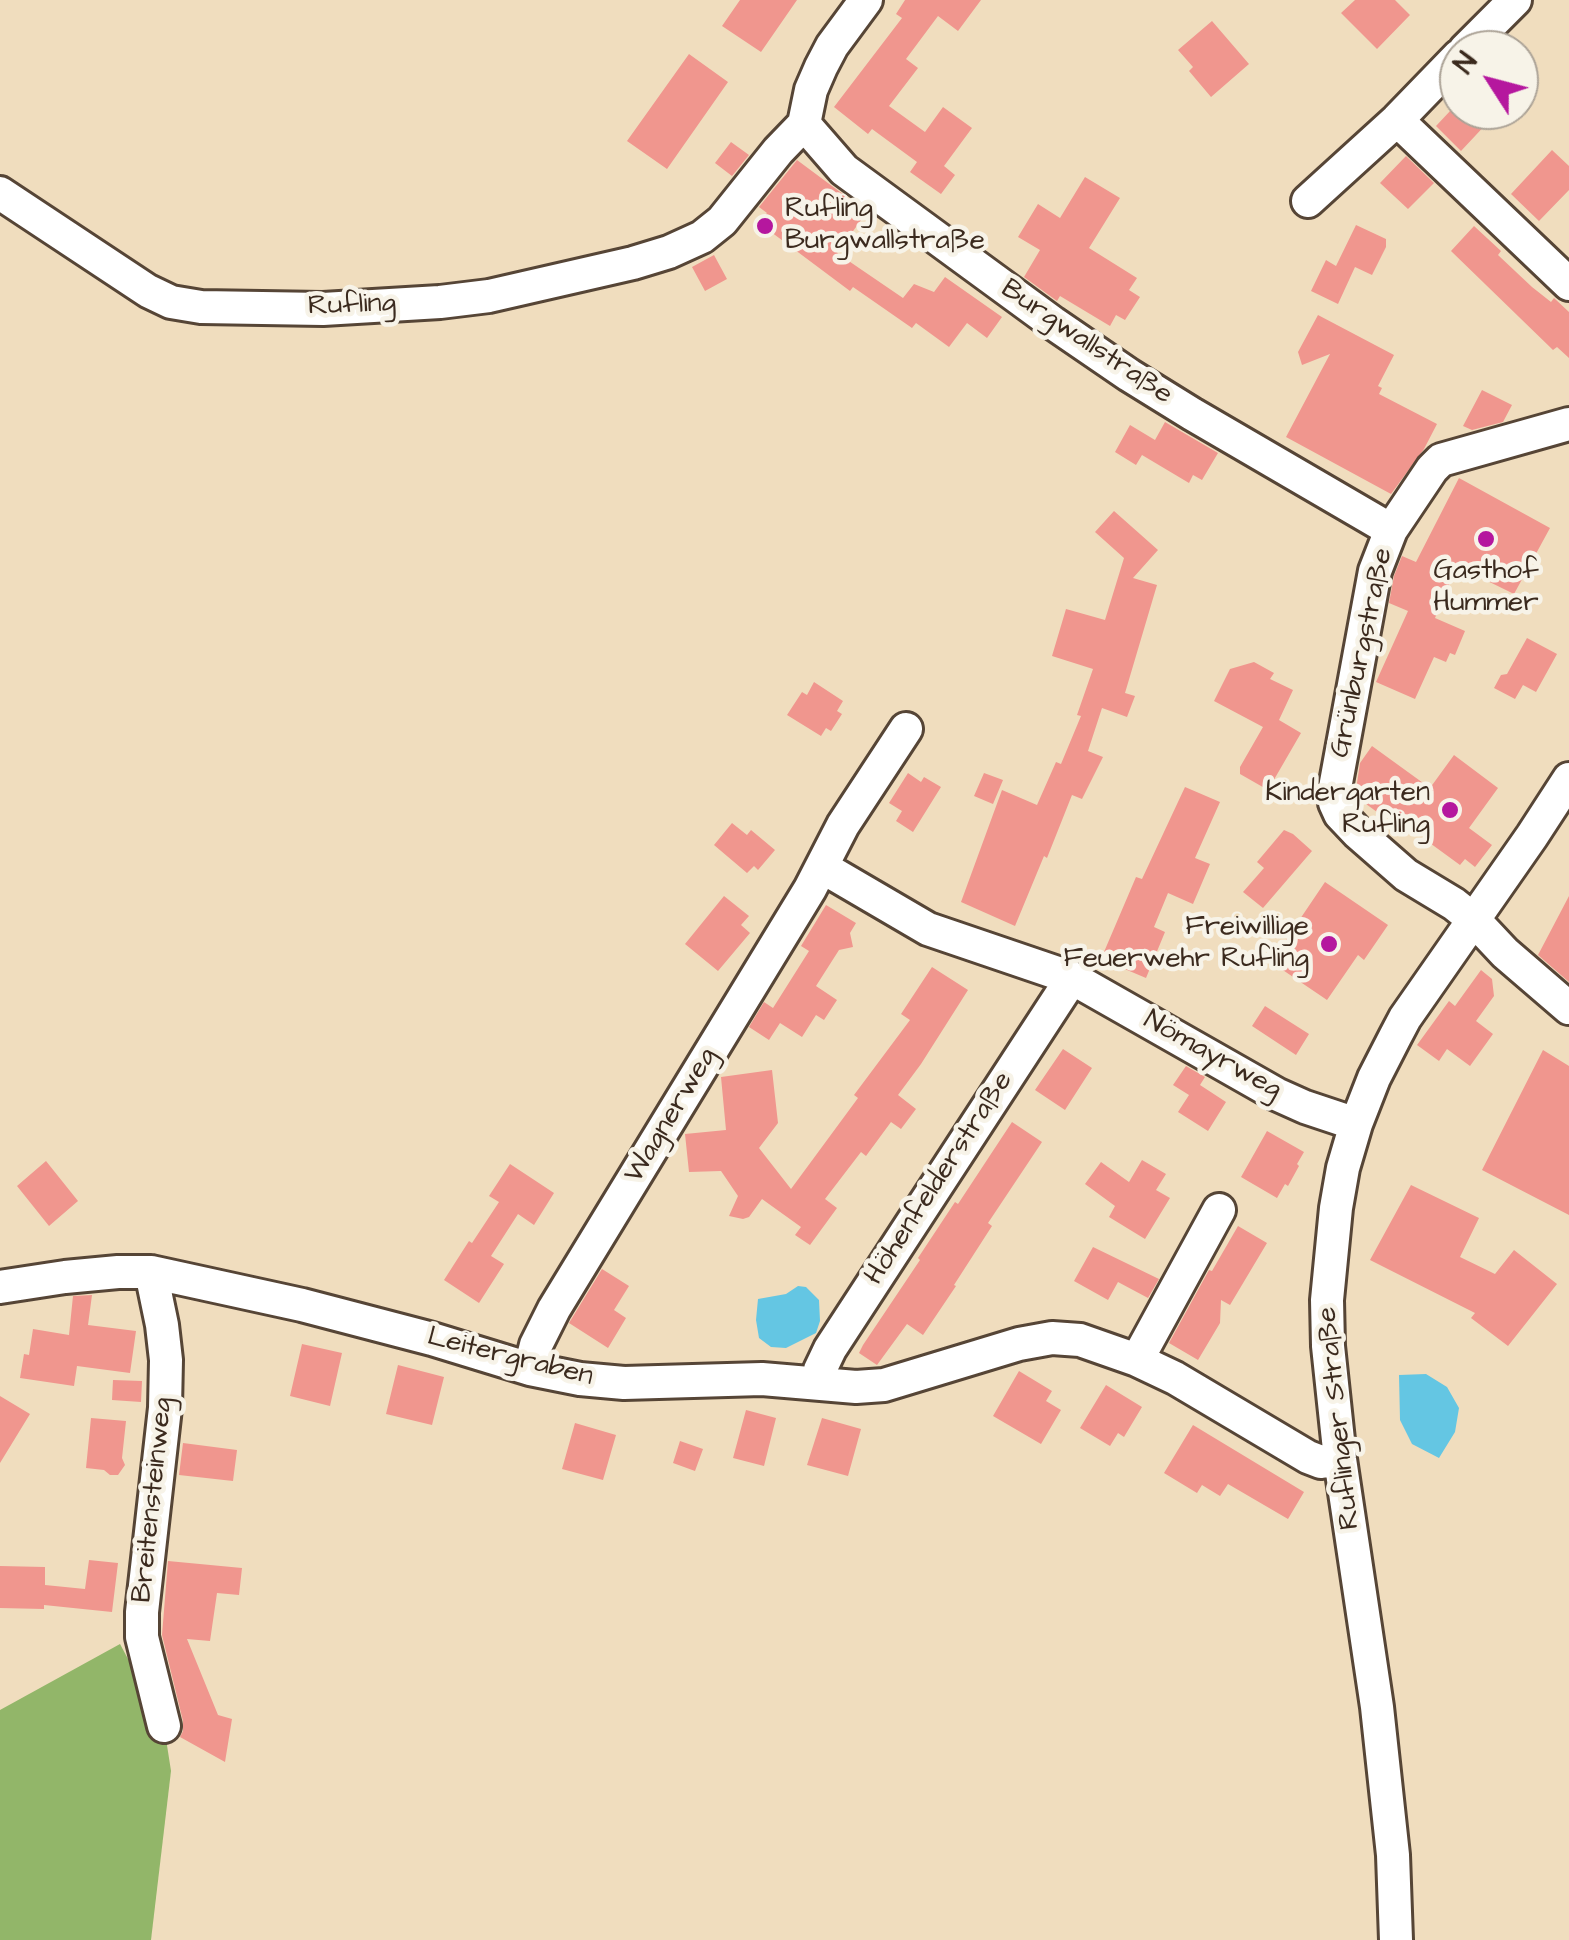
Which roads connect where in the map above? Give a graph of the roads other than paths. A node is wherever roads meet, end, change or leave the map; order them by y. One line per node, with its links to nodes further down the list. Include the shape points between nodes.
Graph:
1 (866, 0): 6 (street, via 820,67)
2 (1515, 0): 3 (street)
3 (1485, 30)
4 (1439, 77): 5 (street)
5 (1397, 120): 8 (street); 9 (street)
6 (804, 124): 7 (street, Rufling, via 702,236 634,263 489,296 323,309 172,302); 11 (street, Burgwallstraße, via 844,170 1053,324)
7 (0, 193)
8 (1308, 200)
9 (1569, 284)
10 (1569, 424): 11 (street, Grünburgstraße, via 1442,460)
11 (1391, 530): 15 (street, Grünburgstraße, via 1375,571 1335,803 1382,855)
12 (906, 729): 14 (street, Wagnerweg)
13 (1569, 779): 15 (street, Ruflinger Straße)
14 (822, 867): 16 (street, via 928,929); 23 (street, Wagnerweg, via 554,1309)
15 (1474, 920): 17 (street, Grünburgstraße); 18 (street, Ruflinger Straße, via 1405,1018)
16 (1072, 978): 18 (street, Nömayrweg, via 1276,1094); 24 (street, Höhenfelderstraße, via 830,1348)
17 (1569, 1008)
18 (1356, 1124): 25 (street, Ruflinger Straße, via 1336,1208 1327,1300)
19 (1219, 1210): 22 (street)
20 (151, 1272): 21 (street, Leitergraben); 23 (street, Leitergraben); 26 (street, Breitensteinweg, via 164,1342 165,1408 142,1637)
21 (0, 1287)
22 (1138, 1360): 24 (street, Leitergraben, via 1080,1340 1052,1338 884,1384); 25 (street, Leitergraben, via 1308,1457)
23 (530, 1369): 24 (street, Leitergraben, via 624,1383)
24 (817, 1383)
25 (1340, 1459): 27 (street, Ruflinger Straße, via 1377,1707)
26 (164, 1726)
27 (1396, 1940)

